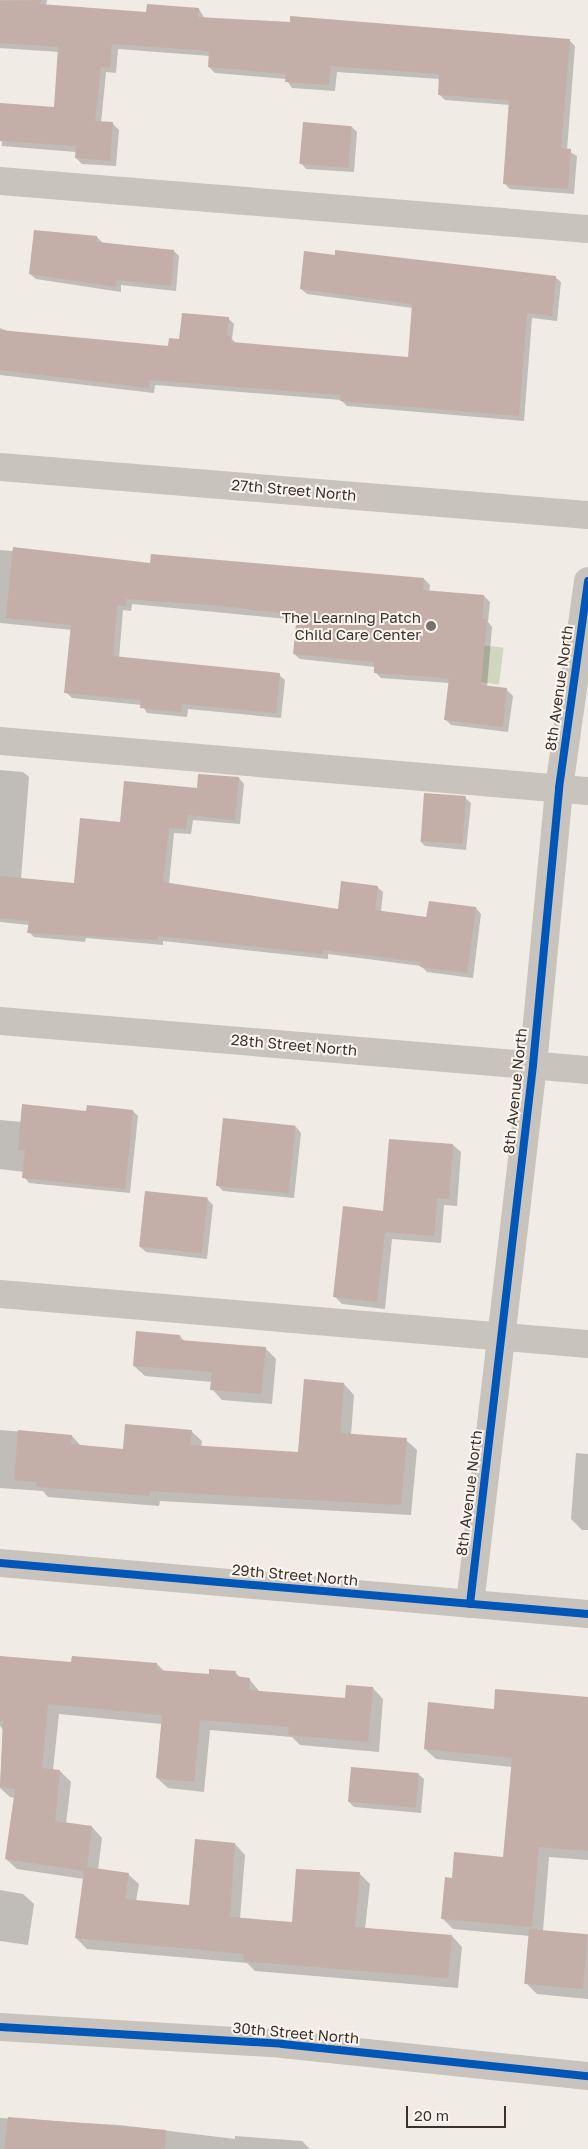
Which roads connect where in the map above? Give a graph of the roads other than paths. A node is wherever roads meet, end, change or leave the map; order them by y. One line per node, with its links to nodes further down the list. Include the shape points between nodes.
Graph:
1 (0, 181): 2 (street)
2 (588, 229)
3 (0, 467): 4 (street, 27th Street North)
4 (588, 515)
5 (588, 581): 7 (street, 8th Avenue North)
6 (0, 741): 7 (street)
7 (559, 788): 8 (street); 10 (street, 8th Avenue North)
8 (588, 790)
9 (0, 1021): 10 (street, 28th Street North)
10 (533, 1065): 11 (street, 28th Street North); 13 (street, 8th Avenue North)
11 (588, 1070)
12 (0, 1294): 13 (street)
13 (501, 1337): 14 (street); 16 (street, 8th Avenue North)
14 (588, 1344)
15 (0, 1563): 16 (street, 29th Street North)
16 (470, 1604): 17 (street, 29th Street North)
17 (588, 1614)
18 (0, 2027): 19 (street, 30th Street North, via 282,2044)
19 (588, 2076)

